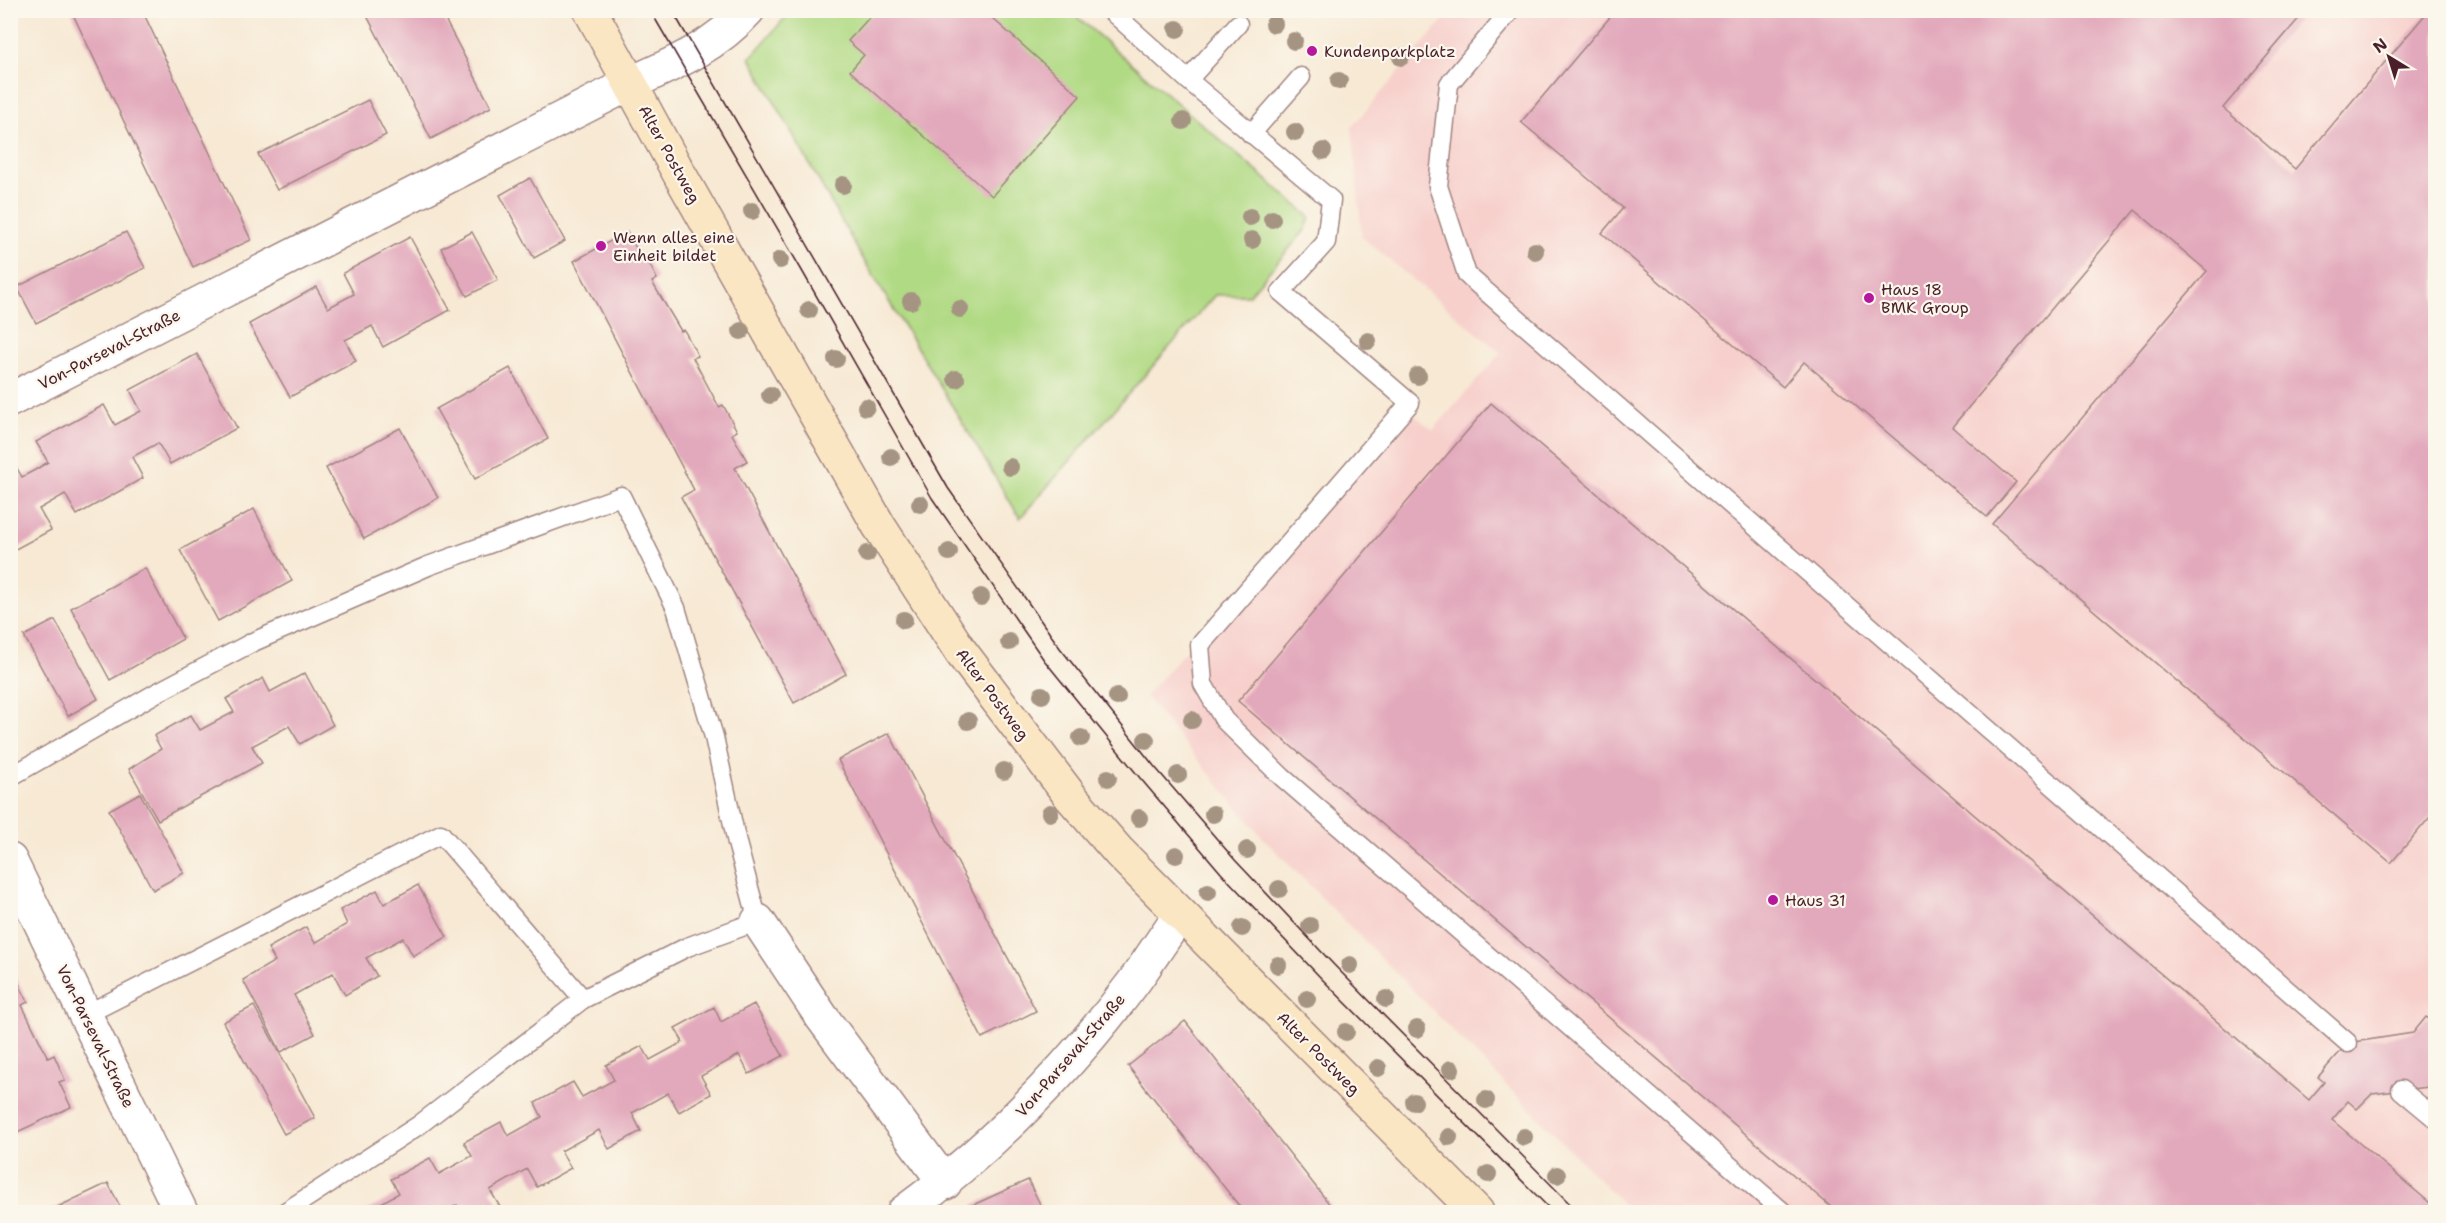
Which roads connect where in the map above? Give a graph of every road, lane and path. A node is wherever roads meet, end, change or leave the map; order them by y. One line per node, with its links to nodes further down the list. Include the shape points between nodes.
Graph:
1 (590, 10): 8 (street, Alter Postweg)
2 (748, 10): 8 (street, via 723,36)
3 (1110, 10): 7 (lane)
4 (1511, 10): 17 (lane, via 1449,84 1438,186 1467,275)
5 (1238, 24): 7 (lane)
6 (1301, 77): 9 (lane)
7 (1188, 80): 9 (lane)
8 (631, 83): 10 (street, Von-Parseval-Straße); 13 (street, Alter Postweg, via 879,526 961,652 1071,797)
9 (1251, 134): 25 (lane, via 1331,200 1326,242 1276,298 1410,403 1200,645 1203,684 1224,720 1282,777)
10 (10, 400)
11 (10, 777): 14 (lane, via 254,642 428,566 621,496 676,608 714,737 736,843)
12 (10, 860): 16 (street, Von-Parseval-Straße)
13 (1180, 915): 20 (street, Von-Parseval-Straße, via 1133,982 1076,1051 992,1142); 24 (street, Alter Postweg)
14 (758, 921): 15 (lane, via 687,947); 20 (street, via 821,1016)
15 (583, 999): 16 (lane, via 441,834); 22 (lane, via 419,1125)
16 (85, 1015): 21 (street, Von-Parseval-Straße)
17 (2348, 1043)
18 (2401, 1090): 19 (lane)
19 (2436, 1119)
20 (945, 1183): 23 (street, Von-Parseval-Straße)
21 (181, 1212)
22 (285, 1212)
23 (904, 1212)
24 (1478, 1212)
25 (1783, 1212)

